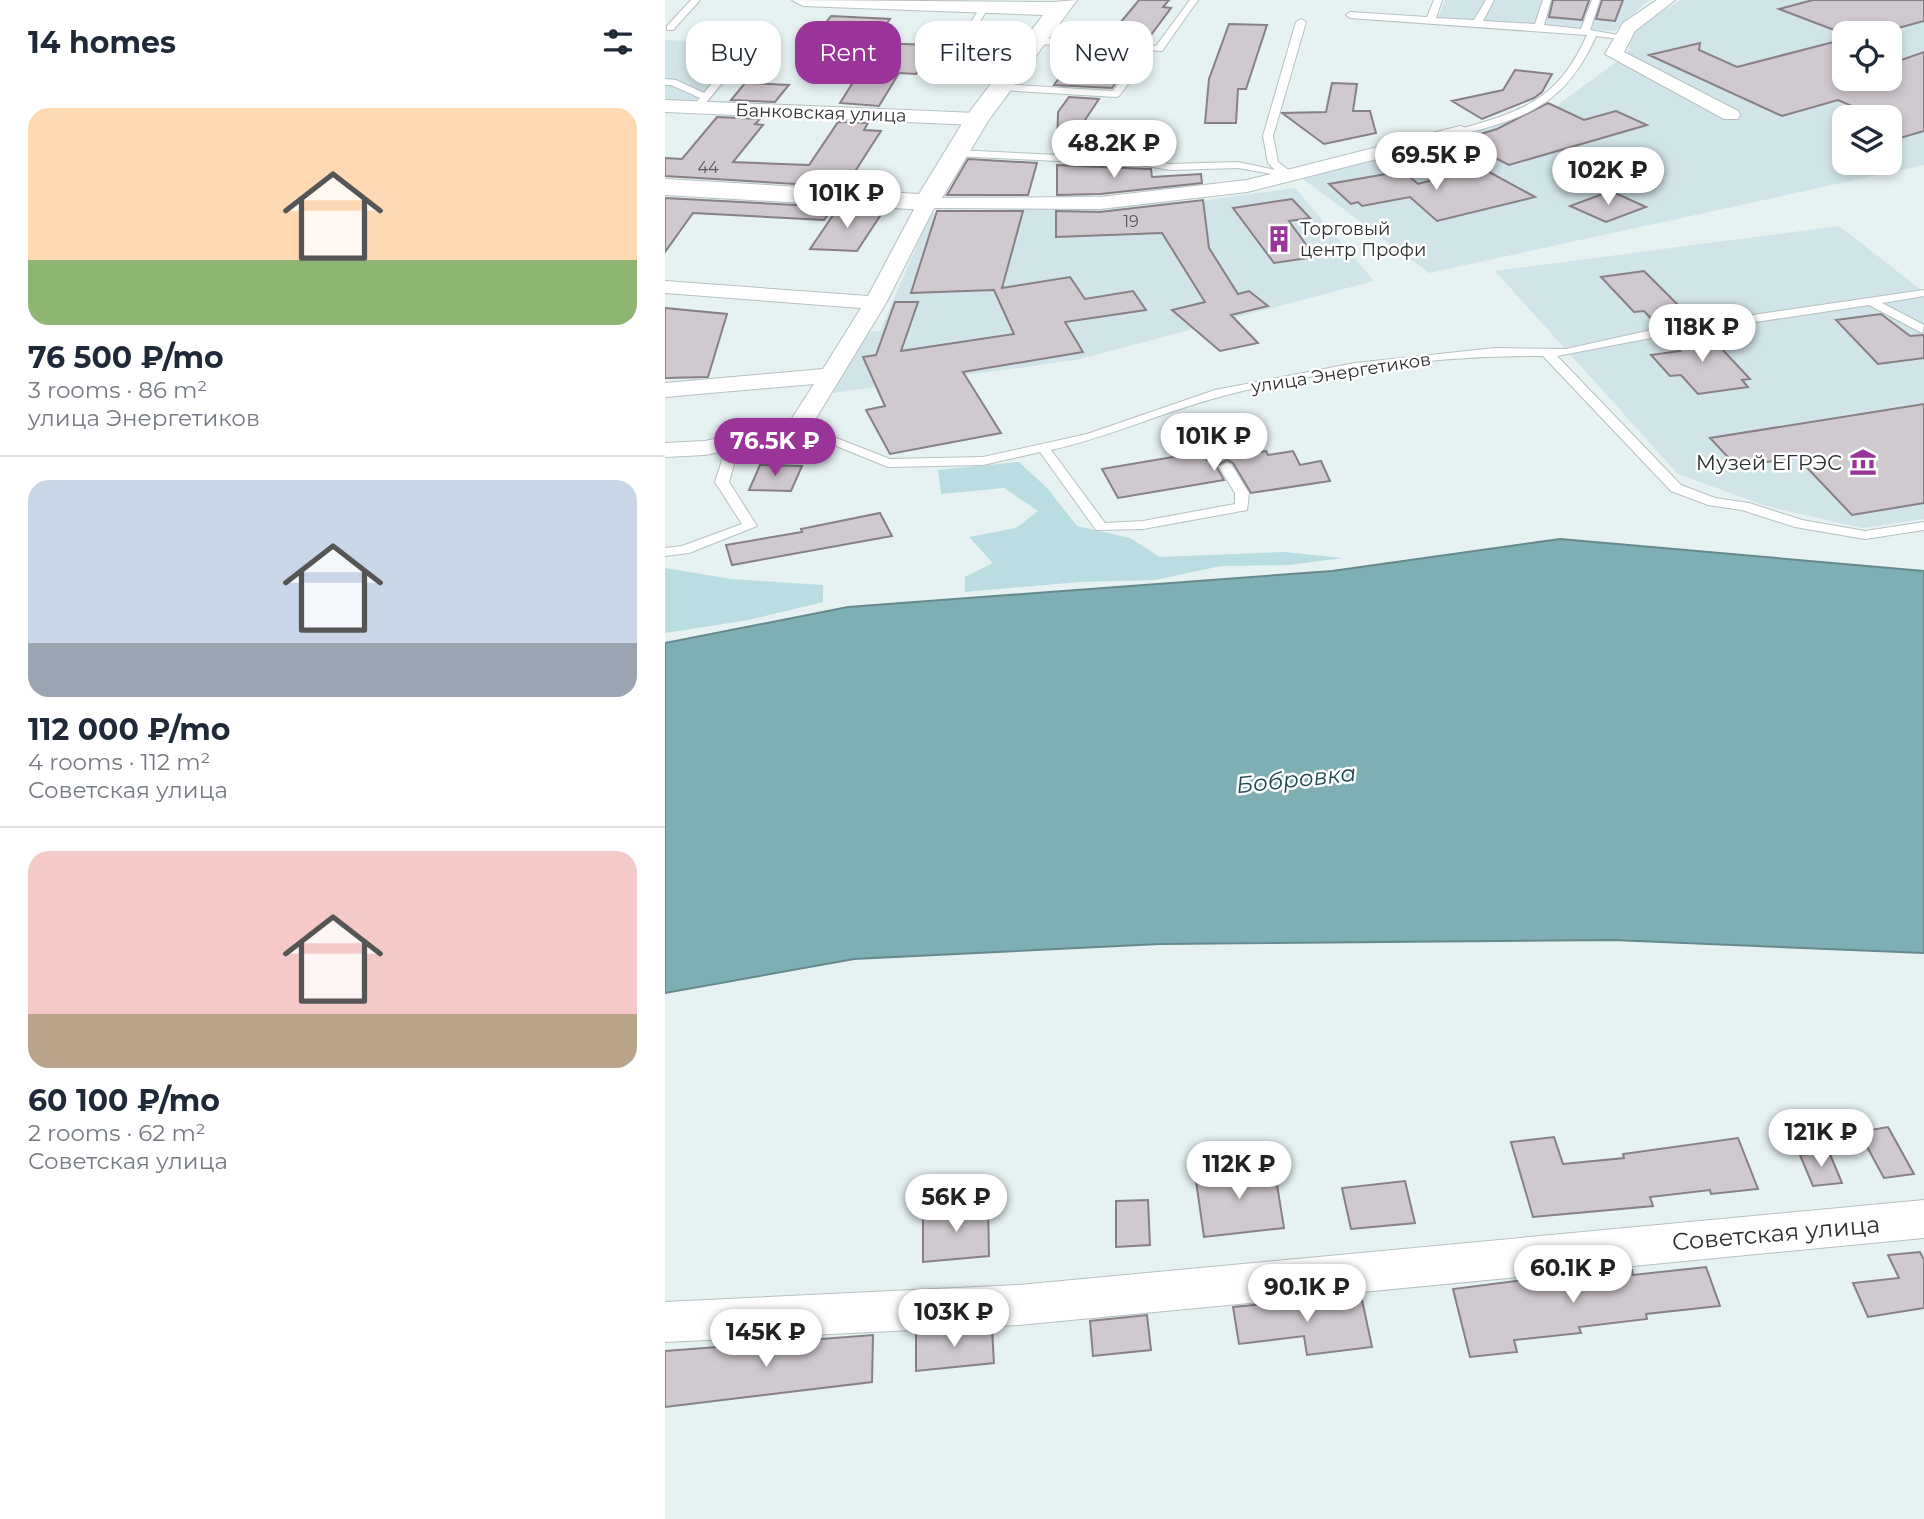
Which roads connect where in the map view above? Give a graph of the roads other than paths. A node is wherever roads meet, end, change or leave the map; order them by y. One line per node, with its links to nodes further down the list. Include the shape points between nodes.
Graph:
1 (696, 0): 17 (lane)
2 (803, 0): 10 (street)
3 (1194, 0): 20 (lane, via 1159,49)
4 (1438, 0): 12 (lane)
5 (1490, 0): 15 (lane)
6 (1547, 0): 16 (lane)
7 (1596, 0): 18 (lane)
8 (1667, 0): 19 (street, via 1630,23)
9 (1062, 5): 10 (street); 20 (street)
10 (986, 6): 13 (lane)
11 (1350, 15): 12 (lane)
12 (1431, 20): 15 (lane)
13 (976, 21)
14 (1301, 22): 32 (lane, via 1268,136 1273,163)
15 (1477, 23): 16 (lane)
16 (1539, 27): 18 (lane)
17 (670, 28)
18 (1589, 32): 19 (lane); 30 (lane, via 1583,58 1560,90 1522,114)
19 (1619, 36): 28 (street, via 1614,54)
20 (1037, 41)
21 (665, 82): 26 (lane, via 673,82)
22 (716, 84): 26 (lane)
23 (1004, 84): 25 (street)
24 (1123, 84): 25 (lane, via 1116,94)
25 (1001, 88): 29 (street)
26 (701, 102): 27 (street, Банковская улица); 29 (street, Банковская улица)
27 (665, 106)
28 (1731, 115)
29 (977, 119): 31 (street)
30 (1459, 132): 32 (street)
31 (956, 153): 32 (lane, via 1170,167 1238,165); 34 (street)
32 (1290, 176): 34 (street, via 1247,186 1100,203)
33 (665, 187): 34 (street)
34 (927, 202): 38 (street)
35 (665, 287): 38 (street)
36 (1924, 293): 37 (lane, улица Энергетиков)
37 (1868, 300): 39 (lane); 40 (lane, улица Энергетиков)
38 (875, 303): 41 (street)
39 (1922, 330)
40 (1548, 353): 45 (lane, улица Энергетиков, via 1430,358 1277,381 1219,393 1091,437); 48 (lane, via 1676,488 1800,524 1865,535)
41 (831, 375): 42 (street); 43 (street)
42 (665, 390)
43 (799, 428): 44 (street); 45 (lane, улица Энергетиков, via 888,463 983,461)
44 (734, 442): 46 (street); 49 (lane, via 722,482 750,526 684,550)
45 (1043, 448): 47 (lane, via 1101,527 1143,525 1242,507 1242,493)
46 (665, 450)
47 (1226, 467)
48 (1924, 526)
49 (665, 552)
50 (1924, 1219): 51 (street, Советская улица, via 1019,1305)
51 (665, 1322)

